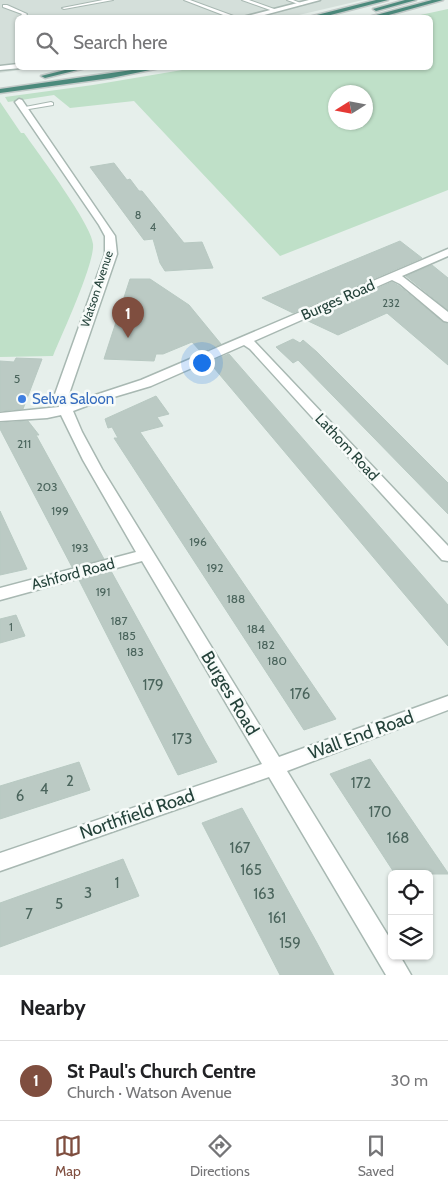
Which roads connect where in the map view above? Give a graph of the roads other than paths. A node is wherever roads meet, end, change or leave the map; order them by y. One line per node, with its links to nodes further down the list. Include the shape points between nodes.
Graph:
1 (111, 0): 11 (lane)
2 (186, 0): 16 (lane)
3 (244, 0): 13 (lane)
4 (289, 0): 9 (lane)
5 (317, 0): 9 (street)
6 (385, 0): 18 (highway)
7 (413, 0): 19 (highway)
8 (440, 0): 20 (highway)
9 (301, 4): 13 (street)
10 (6, 6): 15 (lane)
11 (64, 8)
12 (0, 10): 22 (lane)
13 (275, 10): 17 (street)
14 (421, 13): 21 (highway)
15 (24, 15)
16 (228, 15)
17 (254, 15)
18 (321, 15)
19 (352, 15)
20 (380, 15)
21 (413, 15)
22 (15, 16)
23 (15, 66): 24 (street)
24 (0, 68)
25 (73, 70): 30 (highway)
26 (94, 70): 30 (highway)
27 (145, 70): 29 (highway)
28 (154, 70): 29 (highway)
29 (111, 76): 32 (highway)
30 (43, 77): 31 (highway)
31 (0, 82)
32 (0, 91)
33 (51, 104): 34 (lane)
34 (21, 105): 39 (street, Watson Avenue, via 110,236 111,254 64,386)
35 (448, 252): 36 (street, Burges Road)
36 (392, 276): 37 (street); 38 (street, Burges Road)
37 (448, 318)
38 (245, 340): 39 (street, Burges Road, via 146,383); 42 (street, Lathom Road)
39 (65, 410): 40 (street); 41 (street, Burges Road, via 82,447)
40 (0, 418)
41 (147, 554): 43 (street, Ashford Road); 45 (street, Burges Road)
42 (448, 556)
43 (0, 594)
44 (448, 703): 45 (street, Wall End Road)
45 (275, 767): 46 (street, Northfield Road); 47 (street, Burges Road)
46 (0, 862)
47 (398, 975)

